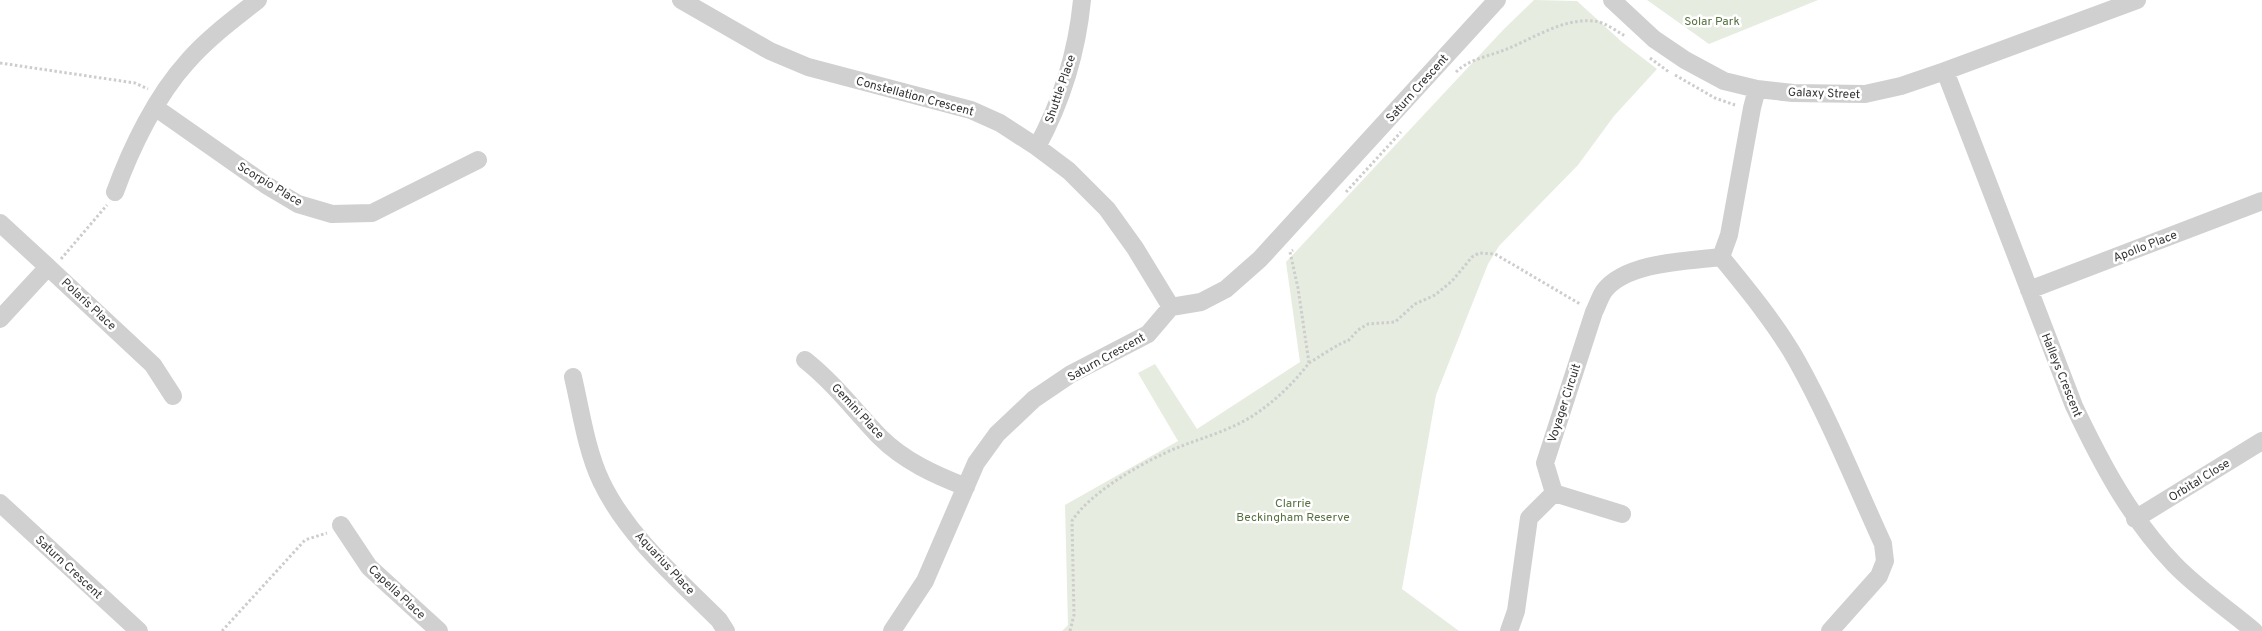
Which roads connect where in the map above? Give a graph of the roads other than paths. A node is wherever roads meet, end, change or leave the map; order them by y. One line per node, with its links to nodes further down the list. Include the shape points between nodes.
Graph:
1 (258, 0): 9 (street, via 202,46)
2 (681, 0): 10 (street, Constellation Crescent, via 770,51 808,67 971,110)
3 (1082, 0): 10 (street, Shuttle Place, via 1069,71 1051,121)
4 (1497, 0): 18 (street, Saturn Crescent, via 1260,259 1226,290 1201,302)
5 (1612, 0): 8 (street, Galaxy Street, via 1654,39 1685,60 1724,81)
6 (2137, 0): 7 (street, Galaxy Street)
7 (1945, 71): 8 (street, Galaxy Street, via 1865,94); 17 (street, Halleys Crescent)
8 (1758, 89): 15 (street, via 1729,235)
9 (159, 102): 11 (street, Scorpio Place, via 266,185 298,204 332,214 372,213); 12 (street, via 127,158)
10 (1037, 146): 18 (street, Constellation Crescent, via 1069,171 1107,209)
11 (478, 160)
12 (115, 192)
13 (2262, 201): 17 (street, Apollo Place)
14 (0, 223): 16 (street, Polaris Place)
15 (1721, 256): 25 (street, Voyager Circuit, via 1668,263 1624,274 1604,291 1594,312 1545,463); 35 (street, via 1797,360 1825,414 1883,544 1885,561 1879,576)
16 (48, 267): 19 (street); 22 (street, Polaris Place, via 153,365)
17 (2029, 290): 28 (street, Halleys Crescent, via 2074,406 2099,459)
18 (1171, 307): 24 (street, Saturn Crescent, via 1148,334 1071,374 1034,399 998,434 976,463)
19 (0, 319)
20 (806, 360): 24 (street, Gemini Place, via 826,377 881,438 934,475)
21 (573, 378): 32 (street, Aquarius Place, via 601,480 638,536)
22 (173, 396)
23 (2262, 441): 28 (street, Orbital Close)
24 (966, 486): 33 (street, Saturn Crescent, via 925,581)
25 (1554, 493): 27 (street); 34 (street, via 1529,518 1516,611)
26 (0, 503): 30 (street, Saturn Crescent)
27 (1622, 514)
28 (2135, 519): 36 (street, Halleys Crescent, via 2175,565)
29 (341, 525): 31 (street, Capella Place, via 369,567)
30 (139, 631)
31 (439, 631)
32 (726, 631)
33 (892, 631)
34 (1510, 631)
35 (1830, 631)
36 (2254, 631)

